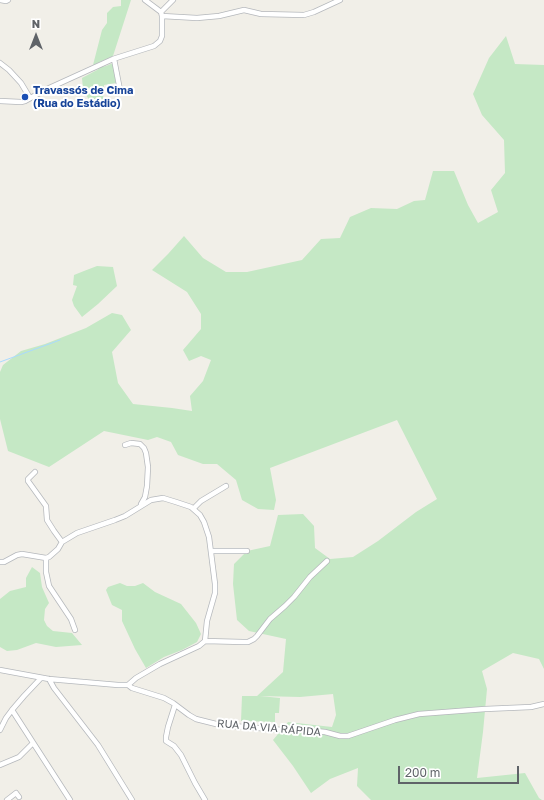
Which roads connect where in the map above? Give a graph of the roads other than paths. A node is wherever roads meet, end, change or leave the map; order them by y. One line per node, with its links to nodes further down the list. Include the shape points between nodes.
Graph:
1 (0, 0): 2 (street)
2 (8, 0)
3 (145, 0): 6 (street)
4 (173, 0): 6 (street)
5 (340, 0): 6 (street, via 304,15 261,14 244,10 197,18)
6 (162, 14): 7 (street, via 160,41 154,46)
7 (114, 59): 9 (street); 10 (street)
8 (0, 63): 10 (street, via 24,87)
9 (121, 92)
10 (30, 98): 11 (street, via 21,102)
11 (0, 101)
12 (125, 446): 15 (street, via 131,443 140,444 146,453 147,486)
13 (35, 472): 17 (street, via 28,481 46,506 48,520)
14 (226, 486): 16 (street)
15 (140, 506): 16 (street, via 151,500 163,498); 17 (street, via 125,516 77,533)
16 (193, 509): 18 (street, via 204,522)
17 (62, 542): 20 (street, via 58,550)
18 (211, 551): 19 (street); 24 (street, via 215,592 207,621)
19 (248, 551)
20 (46, 558): 22 (street, via 22,554); 23 (street, via 49,586)
21 (327, 561): 24 (street, via 254,639 248,642)
22 (0, 562)
23 (76, 630)
24 (205, 641): 28 (street, via 160,664)
25 (0, 670): 26 (street, RUA DA VIA RÁPIDA)
26 (41, 678): 27 (street, RUA DA VIA RÁPIDA); 31 (street)
27 (49, 679): 28 (street, RUA DA VIA RÁPIDA); 38 (street, via 98,745)
28 (128, 685): 29 (street, RUA DA VIA RÁPIDA)
29 (175, 704): 30 (street, RUA DA VIA RÁPIDA, via 196,718 220,725 306,730 348,736 419,714); 39 (street, via 166,741 181,755)
30 (544, 704)
31 (12, 710): 32 (street); 33 (street)
32 (0, 730)
33 (33, 743): 34 (street, via 19,757); 37 (street)
34 (0, 765)
35 (19, 797): 36 (street, via 16,793)
36 (7, 800)
37 (70, 800)
38 (132, 800)
39 (205, 800)

